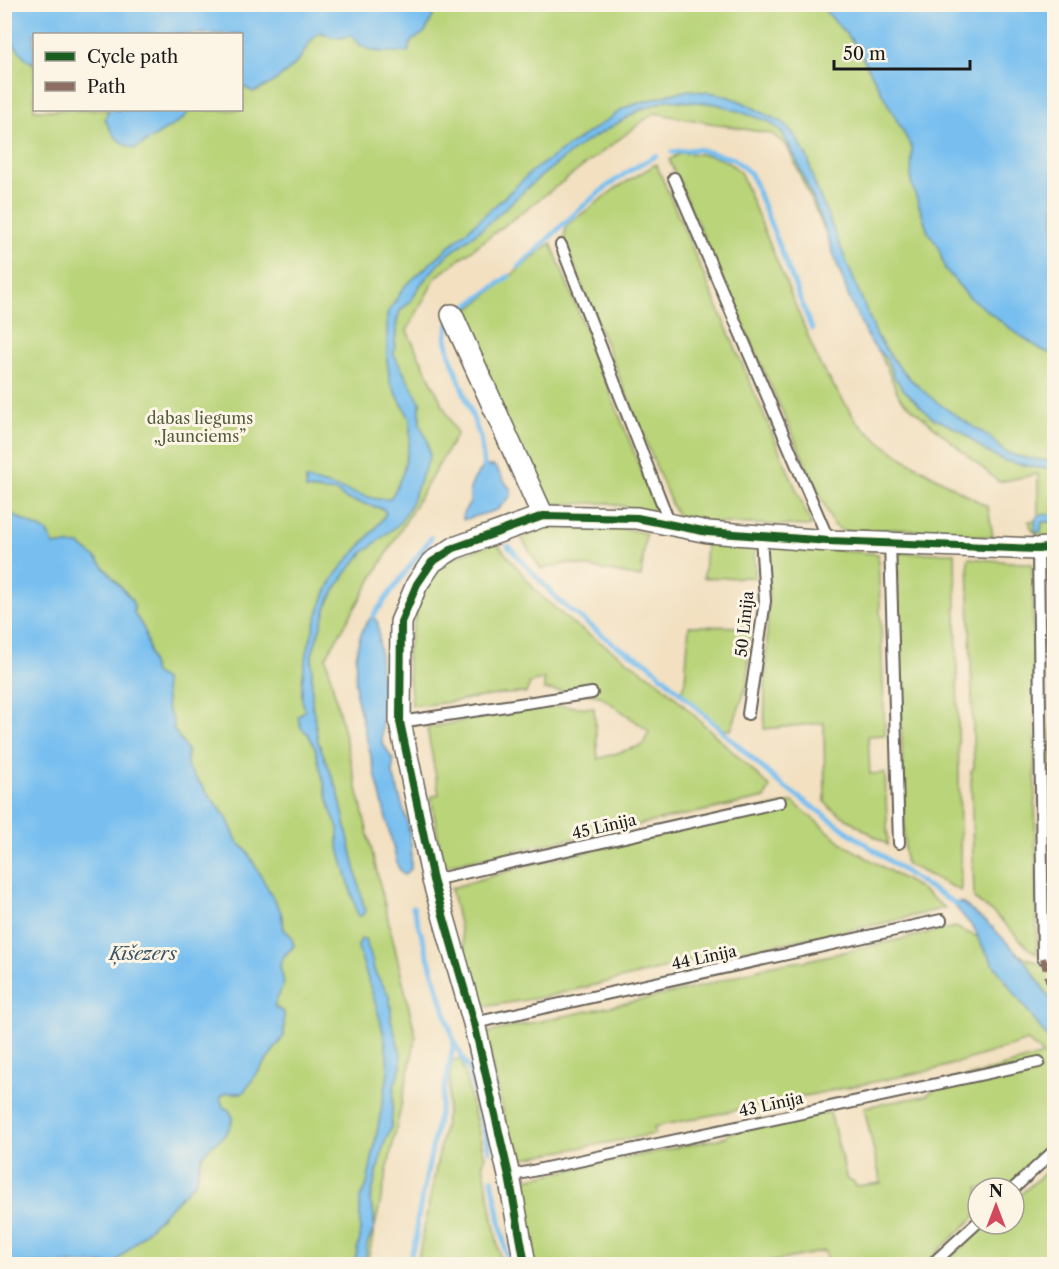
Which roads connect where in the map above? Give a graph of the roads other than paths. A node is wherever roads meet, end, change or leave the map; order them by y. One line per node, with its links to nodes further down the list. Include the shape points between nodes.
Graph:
1 (674, 178): 7 (lane)
2 (561, 245): 5 (lane)
3 (452, 315): 4 (street)
4 (543, 516): 5 (street, via 637,518); 12 (street, via 454,548 432,562 417,584 401,622)
5 (670, 524): 6 (street)
6 (761, 536): 7 (street); 11 (lane, 50 Līnija, via 765,602)
7 (829, 541): 8 (street)
8 (890, 542): 9 (street); 14 (lane)
9 (1046, 548): 17 (lane)
10 (592, 693): 12 (lane)
11 (748, 714)
12 (400, 722): 15 (street)
13 (780, 802): 15 (lane, 45 Līnija)
14 (899, 843)
15 (433, 880): 18 (street)
16 (941, 920): 18 (lane, 44 Līnija)
17 (1043, 958)
18 (474, 1023): 21 (street)
19 (1039, 1062): 21 (lane, 43 Līnija)
20 (1054, 1151): 22 (lane)
21 (509, 1176): 24 (street)
22 (1026, 1177)
23 (966, 1233): 25 (lane)
24 (525, 1264)
25 (932, 1264)

